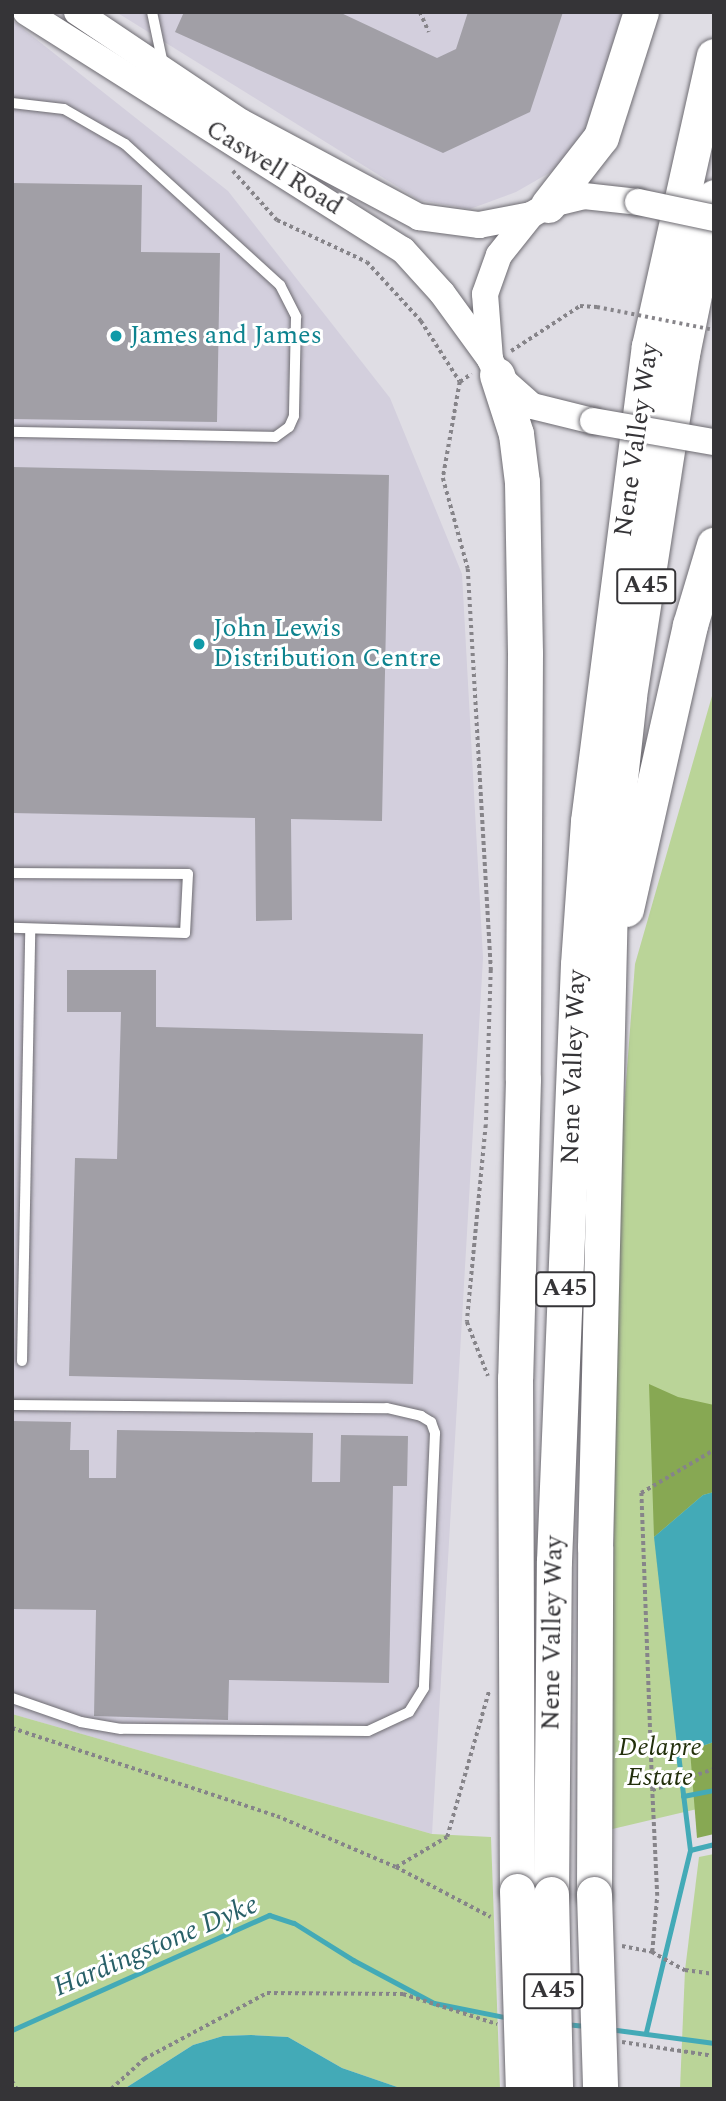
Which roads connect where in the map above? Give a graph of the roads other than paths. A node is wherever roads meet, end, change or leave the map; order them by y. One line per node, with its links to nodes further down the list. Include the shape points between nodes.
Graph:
1 (26, 12): 11 (street, Caswell Road, via 403,250 442,293)
2 (77, 12): 6 (street, Caswell Road)
3 (152, 12): 6 (lane)
4 (641, 12): 9 (highway, via 601,137)
5 (714, 56): 15 (highway, Nene Valley Way / A45, via 649,346)
6 (164, 69): 9 (street, Caswell Road, via 241,122 419,217 479,225)
7 (12, 103): 12 (lane, via 64,109 125,144 280,285 296,317 294,416 289,427 275,437)
8 (714, 197): 19 (highway, Nene Valley Way / A45, via 682,354 629,696 611,860)
9 (539, 210): 10 (street, Caswell Road, bridge, via 584,196); 11 (street, via 499,255 485,294)
10 (714, 218)
11 (492, 365): 13 (street, Caswell Road, bridge, via 532,406); 22 (highway, via 516,434 522,482 525,653)
12 (12, 432)
13 (713, 442)
14 (714, 545): 19 (highway, via 690,625)
15 (602, 685): 22 (highway, via 574,798 563,902); 25 (highway, Nene Valley Way / A45, bridge, via 578,964 554,1561 551,1894)
16 (12, 873): 18 (lane, via 188,874 185,933)
17 (12, 928): 18 (lane)
18 (30, 929): 20 (lane)
19 (610, 979): 26 (highway, Nene Valley Way / A45, bridge, via 595,1534 594,1894)
20 (22, 1361)
21 (12, 1405): 23 (lane, via 387,1408 421,1416 431,1422 435,1433 424,1688 409,1712 368,1731 121,1729 81,1722)
22 (516, 1558): 24 (highway, bridge)
23 (12, 1698)
24 (523, 2089)
25 (555, 2089)
26 (600, 2089)

